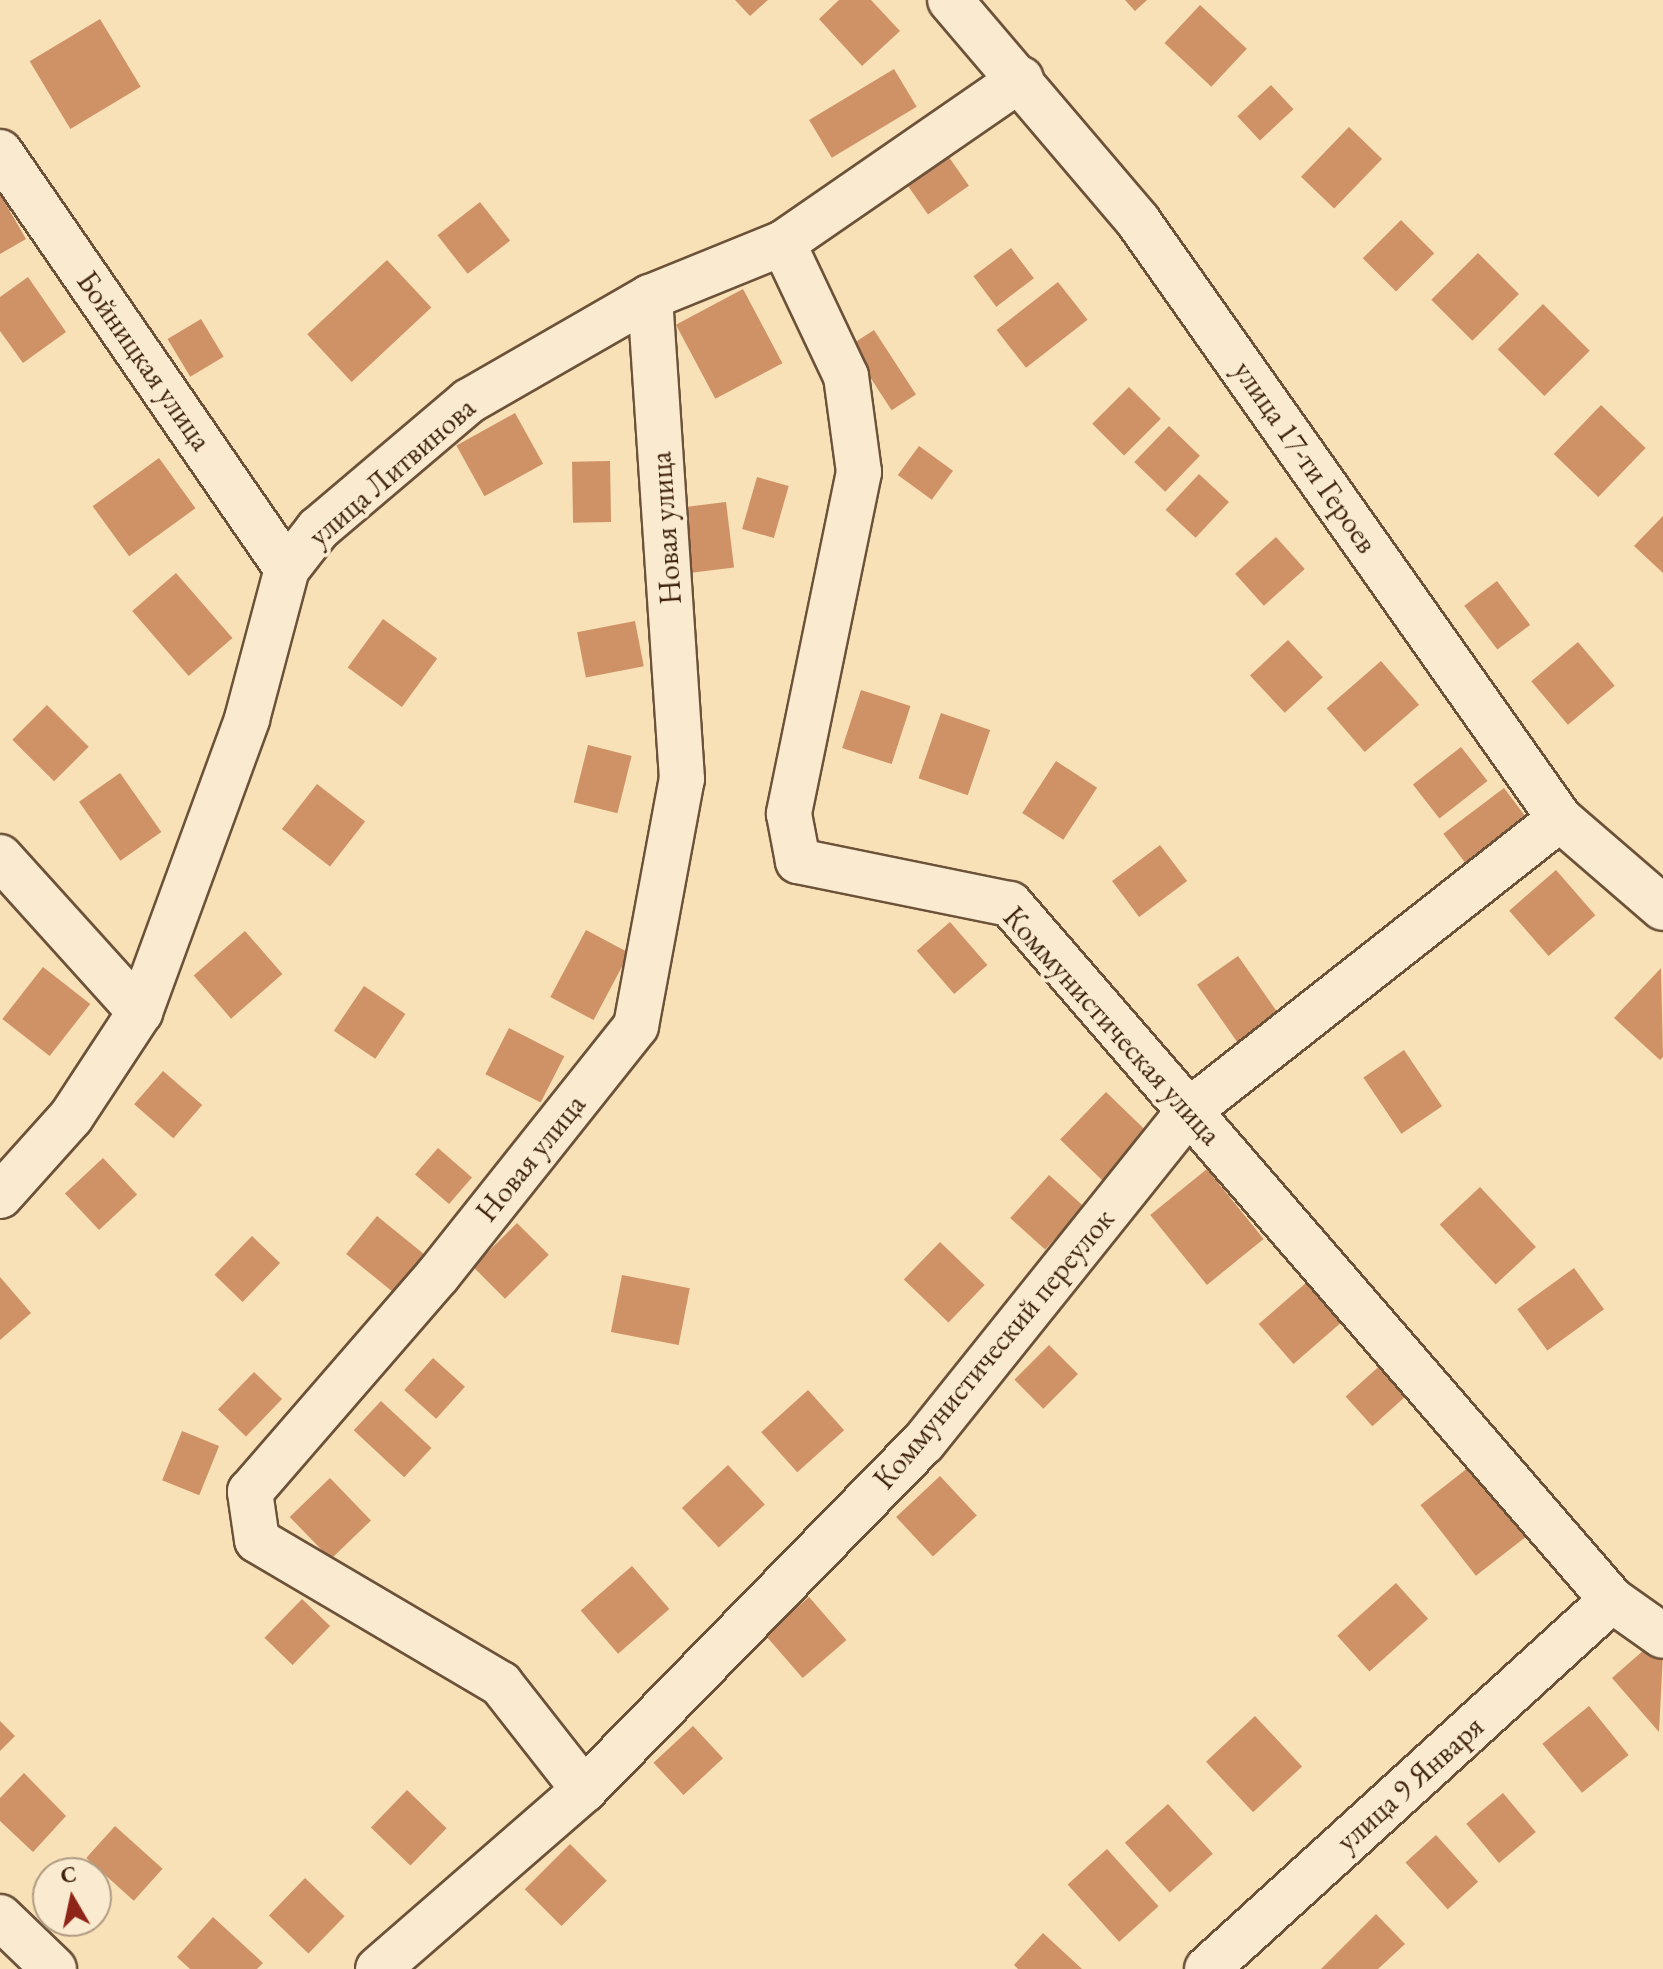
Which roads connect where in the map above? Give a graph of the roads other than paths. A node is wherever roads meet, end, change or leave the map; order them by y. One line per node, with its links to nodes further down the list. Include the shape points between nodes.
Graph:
1 (950, 0): 2 (street, улица 17-ти Героев)
2 (1021, 79): 4 (street, улица Литвинова); 7 (street, улица 17-ти Героев, via 1138,221)
3 (0, 152): 6 (street, Бойницкая улица)
4 (783, 243): 5 (street, улица Литвинова); 11 (street, Коммунистическая улица, via 846,376 859,472 789,814 798,861 1010,904)
5 (650, 297): 6 (street, улица Литвинова, via 469,401 318,529); 15 (street, Новая улица, via 682,779 636,1026 438,1275 250,1492 257,1540 501,1684)
6 (287, 569): 10 (street, улица Литвинова, via 247,719)
7 (1560, 819): 9 (street, улица 17-ти Героев); 11 (street, Коммунистический переулок)
8 (0, 857): 10 (street)
9 (1663, 908)
10 (140, 1012): 12 (street, улица Литвинова, via 71,1117)
11 (1190, 1110): 13 (street, Коммунистическая улица); 15 (street, Коммунистический переулок, via 923,1443)
12 (0, 1196)
13 (1612, 1600): 14 (street, Коммунистическая улица); 19 (street, улица 9 Января)
14 (1663, 1636)
15 (584, 1790): 18 (street, Коммунистический переулок)
16 (0, 1917): 17 (street)
17 (54, 1969)
18 (378, 1969)
19 (1207, 1969)

